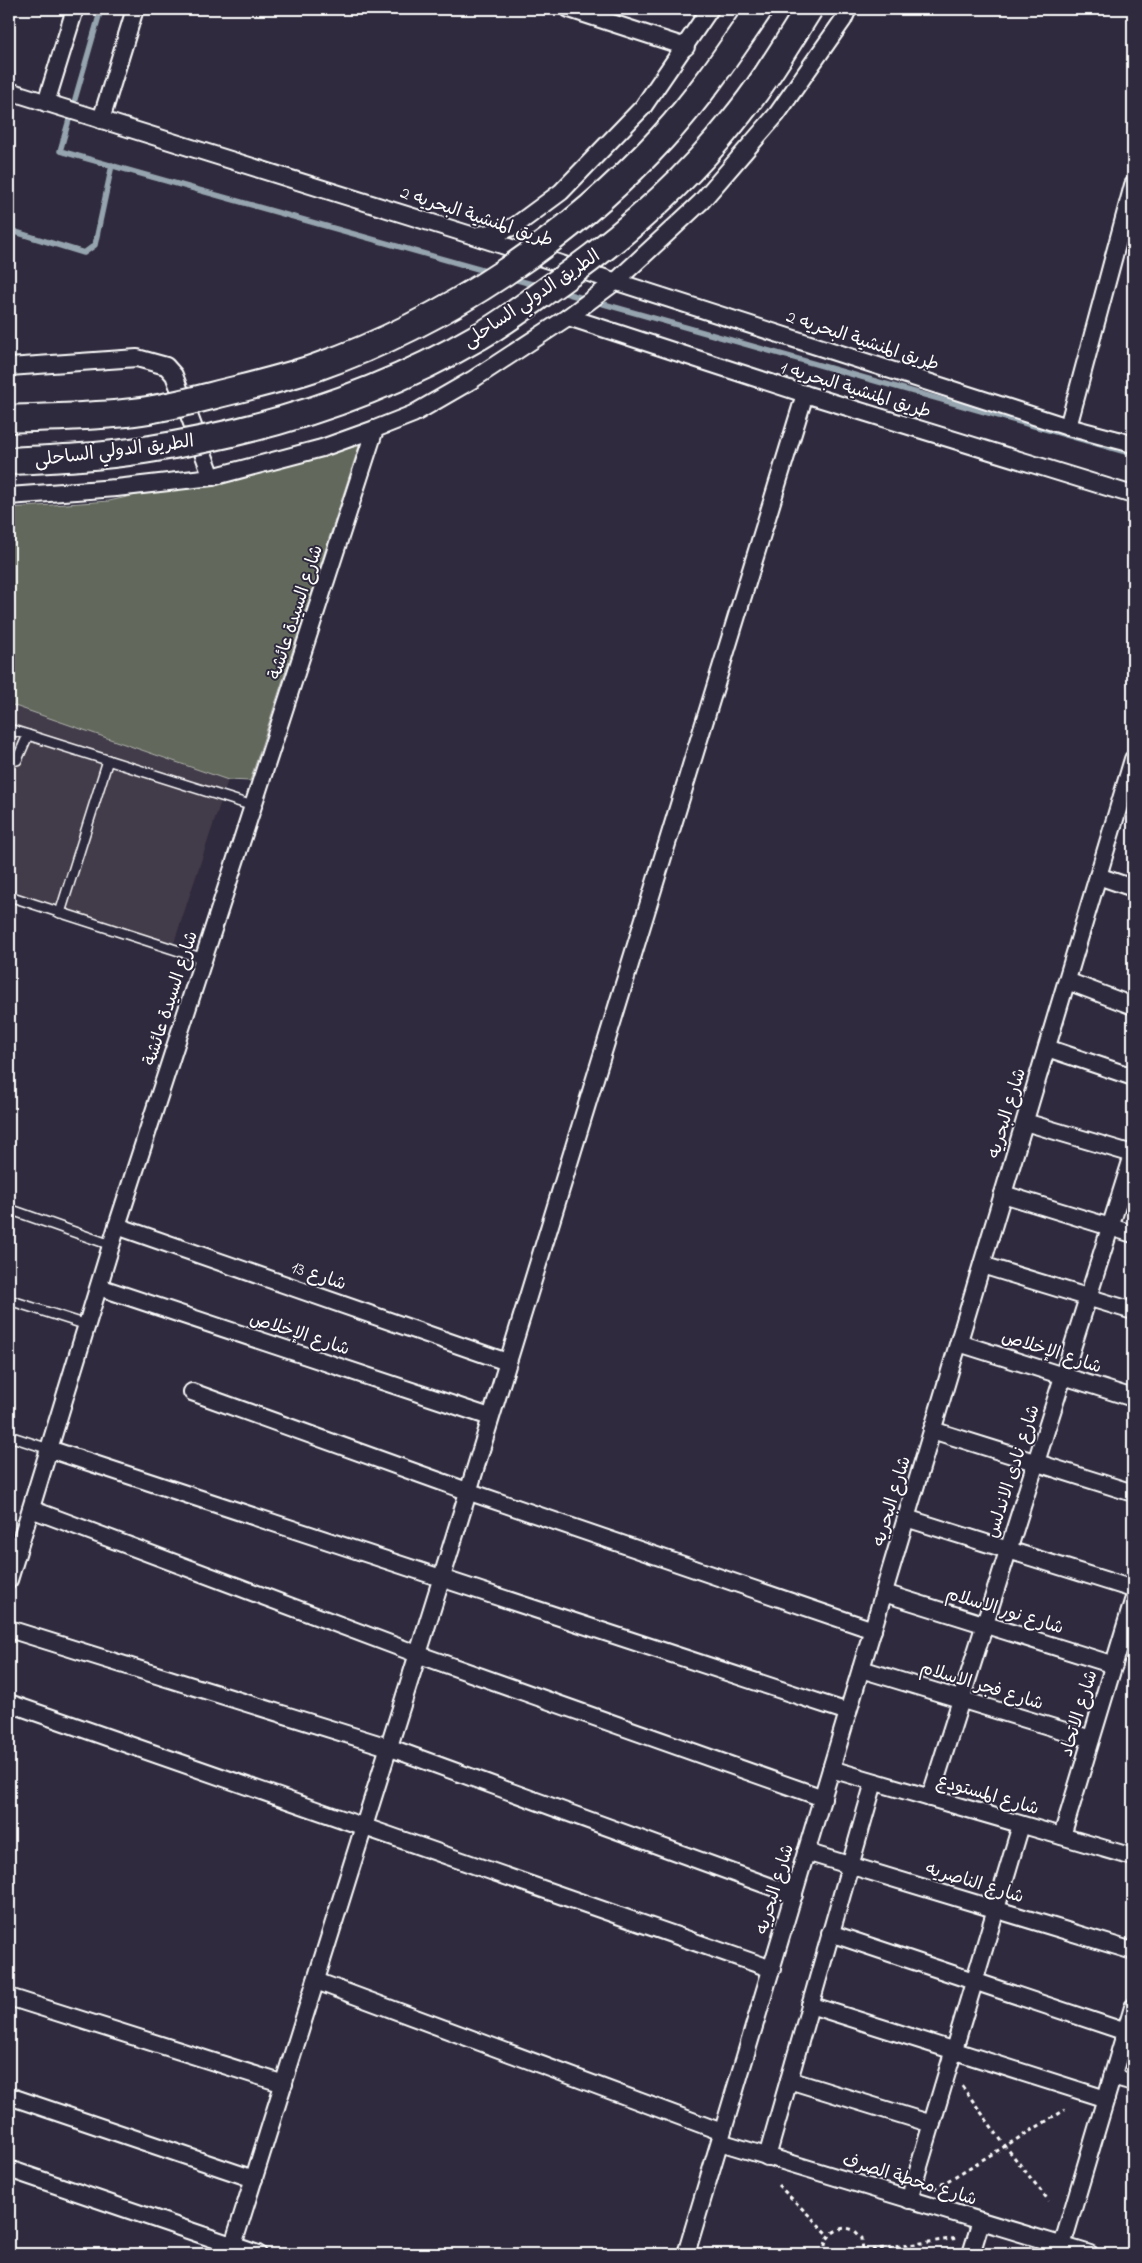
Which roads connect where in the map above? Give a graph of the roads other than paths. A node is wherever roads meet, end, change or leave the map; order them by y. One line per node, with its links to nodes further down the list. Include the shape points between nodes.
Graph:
1 (75, 9): 10 (street)
2 (135, 9): 11 (street)
3 (568, 9): 8 (street)
4 (710, 9): 8 (street)
5 (759, 9): 18 (main road, الطريق الدولي الساحلى, bridge, via 696,98 662,138 616,183 565,229 432,316 385,340 317,367 199,399 134,412)
6 (809, 9): 22 (main road, الطريق الدولي الساحلى, bridge, via 763,82 733,122 692,166 597,254 483,334 444,355 331,405 268,424 142,450)
7 (848, 9): 14 (street, via 777,114 701,202)
8 (686, 47): 13 (street, via 643,107 561,192 515,226)
9 (9, 93): 10 (street, طريق المنشية البحريه 2)
10 (46, 102): 11 (street, طريق المنشية البحريه 2)
11 (101, 120): 13 (street, طريق المنشية البحريه 2)
12 (1133, 185): 19 (street)
13 (474, 236): 14 (street, طريق المنشية البحريه 2)
14 (616, 282): 15 (street); 19 (street, طريق المنشية البحريه 2)
15 (568, 317): 17 (street, طريق المنشية البحريه 1); 20 (street, via 472,380 413,414)
16 (9, 367): 23 (street, via 138,358 166,366 174,375)
17 (805, 394): 25 (street, طريق المنشية البحريه 1); 56 (street)
18 (9, 419)
19 (1068, 427): 21 (street, طريق المنشية البحريه 2)
20 (375, 429): 23 (street, via 322,448); 31 (street, شارع السيدة عائشة)
21 (1133, 444)
22 (9, 461)
23 (212, 477): 24 (street)
24 (9, 496)
25 (1133, 496)
26 (9, 729): 27 (lane)
27 (28, 735): 29 (lane); 30 (lane, via 17,760)
28 (1133, 759): 32 (street, شارع البحريه)
29 (108, 760): 31 (lane); 35 (lane)
30 (9, 762)
31 (253, 806): 36 (street, شارع السيدة عائشة)
32 (1098, 876): 33 (street); 37 (street, شارع البحريه)
33 (1133, 888)
34 (9, 896): 35 (lane)
35 (60, 912): 36 (lane)
36 (204, 959): 45 (street, شارع السيدة عائشة)
37 (1067, 981): 38 (street); 39 (street, شارع البحريه)
38 (1133, 1006)
39 (1047, 1048): 40 (street); 41 (street, شارع البحريه)
40 (1133, 1077)
41 (1025, 1122): 42 (street); 43 (street, شارع البحريه)
42 (1133, 1154): 46 (street, شارع نادى الاندلس)
43 (1003, 1194): 46 (street); 49 (street, شارع البحريه)
44 (9, 1209): 48 (lane)
45 (117, 1226): 48 (street, شارع السيدة عائشة); 56 (street, شارع 13)
46 (1110, 1227): 47 (street); 51 (street, شارع نادى الاندلس)
47 (1133, 1234)
48 (111, 1245): 50 (street, شارع السيدة عائشة)
49 (982, 1265): 51 (street); 55 (street, شارع البحريه)
50 (98, 1287): 54 (street, شارع السيدة عائشة); 60 (street, شارع الإخلاص)
51 (1088, 1297): 53 (street); 57 (street, شارع نادى الاندلس)
52 (9, 1300): 54 (lane)
53 (1133, 1311)
54 (87, 1324): 63 (street, شارع السيدة عائشة)
55 (959, 1343): 57 (street, شارع الإخلاص); 61 (street, شارع البحريه)
56 (507, 1362): 60 (street)
57 (1063, 1376): 59 (street, شارع الإخلاص); 64 (street, شارع نادى الاندلس)
58 (192, 1392): 65 (street)
59 (1133, 1398)
60 (490, 1416): 65 (street)
61 (932, 1430): 64 (street); 68 (street, شارع البحريه)
62 (9, 1436): 63 (lane)
63 (49, 1449): 67 (street, شارع السيدة عائشة); 70 (street)
64 (1036, 1463): 66 (street); 69 (street, شارع نادى الاندلس)
65 (467, 1491): 70 (street); 77 (street)
66 (1133, 1493)
67 (31, 1508): 71 (street, شارع السيدة عائشة); 78 (street)
68 (906, 1518): 69 (street); 73 (street, شارع البحريه)
69 (1008, 1550): 72 (street); 75 (street, شارع نادى الاندلس)
70 (442, 1577): 78 (street); 83 (street)
71 (9, 1580)
72 (1133, 1589)
73 (884, 1593): 75 (street, شارع نور الاسلام); 77 (street, شارع البحريه)
74 (1133, 1601): 79 (street, شارع الاتحاد)
75 (985, 1624): 79 (street, شارع نور الاسلام); 81 (street, شارع نادى الاندلس)
76 (9, 1629): 85 (street)
77 (873, 1630): 80 (street, شارع البحريه)
78 (416, 1654): 85 (street); 88 (street)
79 (1114, 1664): 84 (street, شارع الاتحاد)
80 (861, 1668): 81 (street, شارع فجر الاسلام); 83 (street, شارع البحريه)
81 (961, 1699): 84 (street, شارع فجر الاسلام); 89 (street, شارع نادى الاندلس)
82 (9, 1703): 91 (street)
83 (848, 1712): 86 (street, شارع البحريه)
84 (1091, 1739): 92 (street, شارع الاتحاد)
85 (388, 1747): 91 (street); 96 (street)
86 (831, 1770): 87 (street, شارع المستودع); 88 (street, شارع البحريه)
87 (874, 1782): 89 (street, شارع المستودع); 95 (street)
88 (823, 1798): 93 (street, شارع البحريه)
89 (930, 1798): 90 (street, شارع المستودع)
90 (1021, 1825): 92 (street, شارع المستودع); 97 (street)
91 (364, 1826): 100 (street); 101 (street)
92 (1062, 1836): 94 (street, شارع المستودع)
93 (806, 1852): 95 (street, شارع الناصريه); 96 (street, شارع البحريه)
94 (1133, 1857)
95 (850, 1865): 97 (street, شارع الناصريه); 98 (street)
96 (794, 1895): 100 (street, شارع البحريه)
97 (996, 1909): 99 (street, شارع الناصريه); 102 (street)
98 (830, 1933): 102 (street); 104 (street)
99 (1133, 1951)
100 (772, 1969): 115 (street, شارع البحريه)
101 (316, 1981): 111 (street); 115 (street, شارع محطة الصرف)
102 (974, 1981): 106 (street); 107 (street)
103 (9, 1997): 111 (street)
104 (810, 2005): 107 (street); 109 (street)
105 (1133, 2007): 106 (street)
106 (1126, 2032): 108 (street)
107 (954, 2050): 113 (street); 114 (street)
108 (1112, 2077): 110 (street); 113 (street)
109 (789, 2080): 114 (street); 116 (street)
110 (1133, 2083)
111 (284, 2084): 118 (street)
112 (9, 2096): 118 (street)
113 (1106, 2098): 122 (street)
114 (932, 2124): 119 (street)
115 (721, 2137): 116 (street, شارع محطة الصرف); 124 (street, شارع البحريه)
116 (767, 2157): 119 (street, شارع محطة الصرف)
117 (9, 2169): 121 (street)
118 (254, 2179): 121 (street)
119 (911, 2200): 120 (street, شارع محطة الصرف)
120 (978, 2229): 122 (street, شارع محطة الصرف); 125 (street)
121 (233, 2245): 123 (street)
122 (1062, 2246): 126 (street, شارع محطة الصرف)
123 (258, 2254)
124 (686, 2254)
125 (971, 2254)
126 (1090, 2254)

